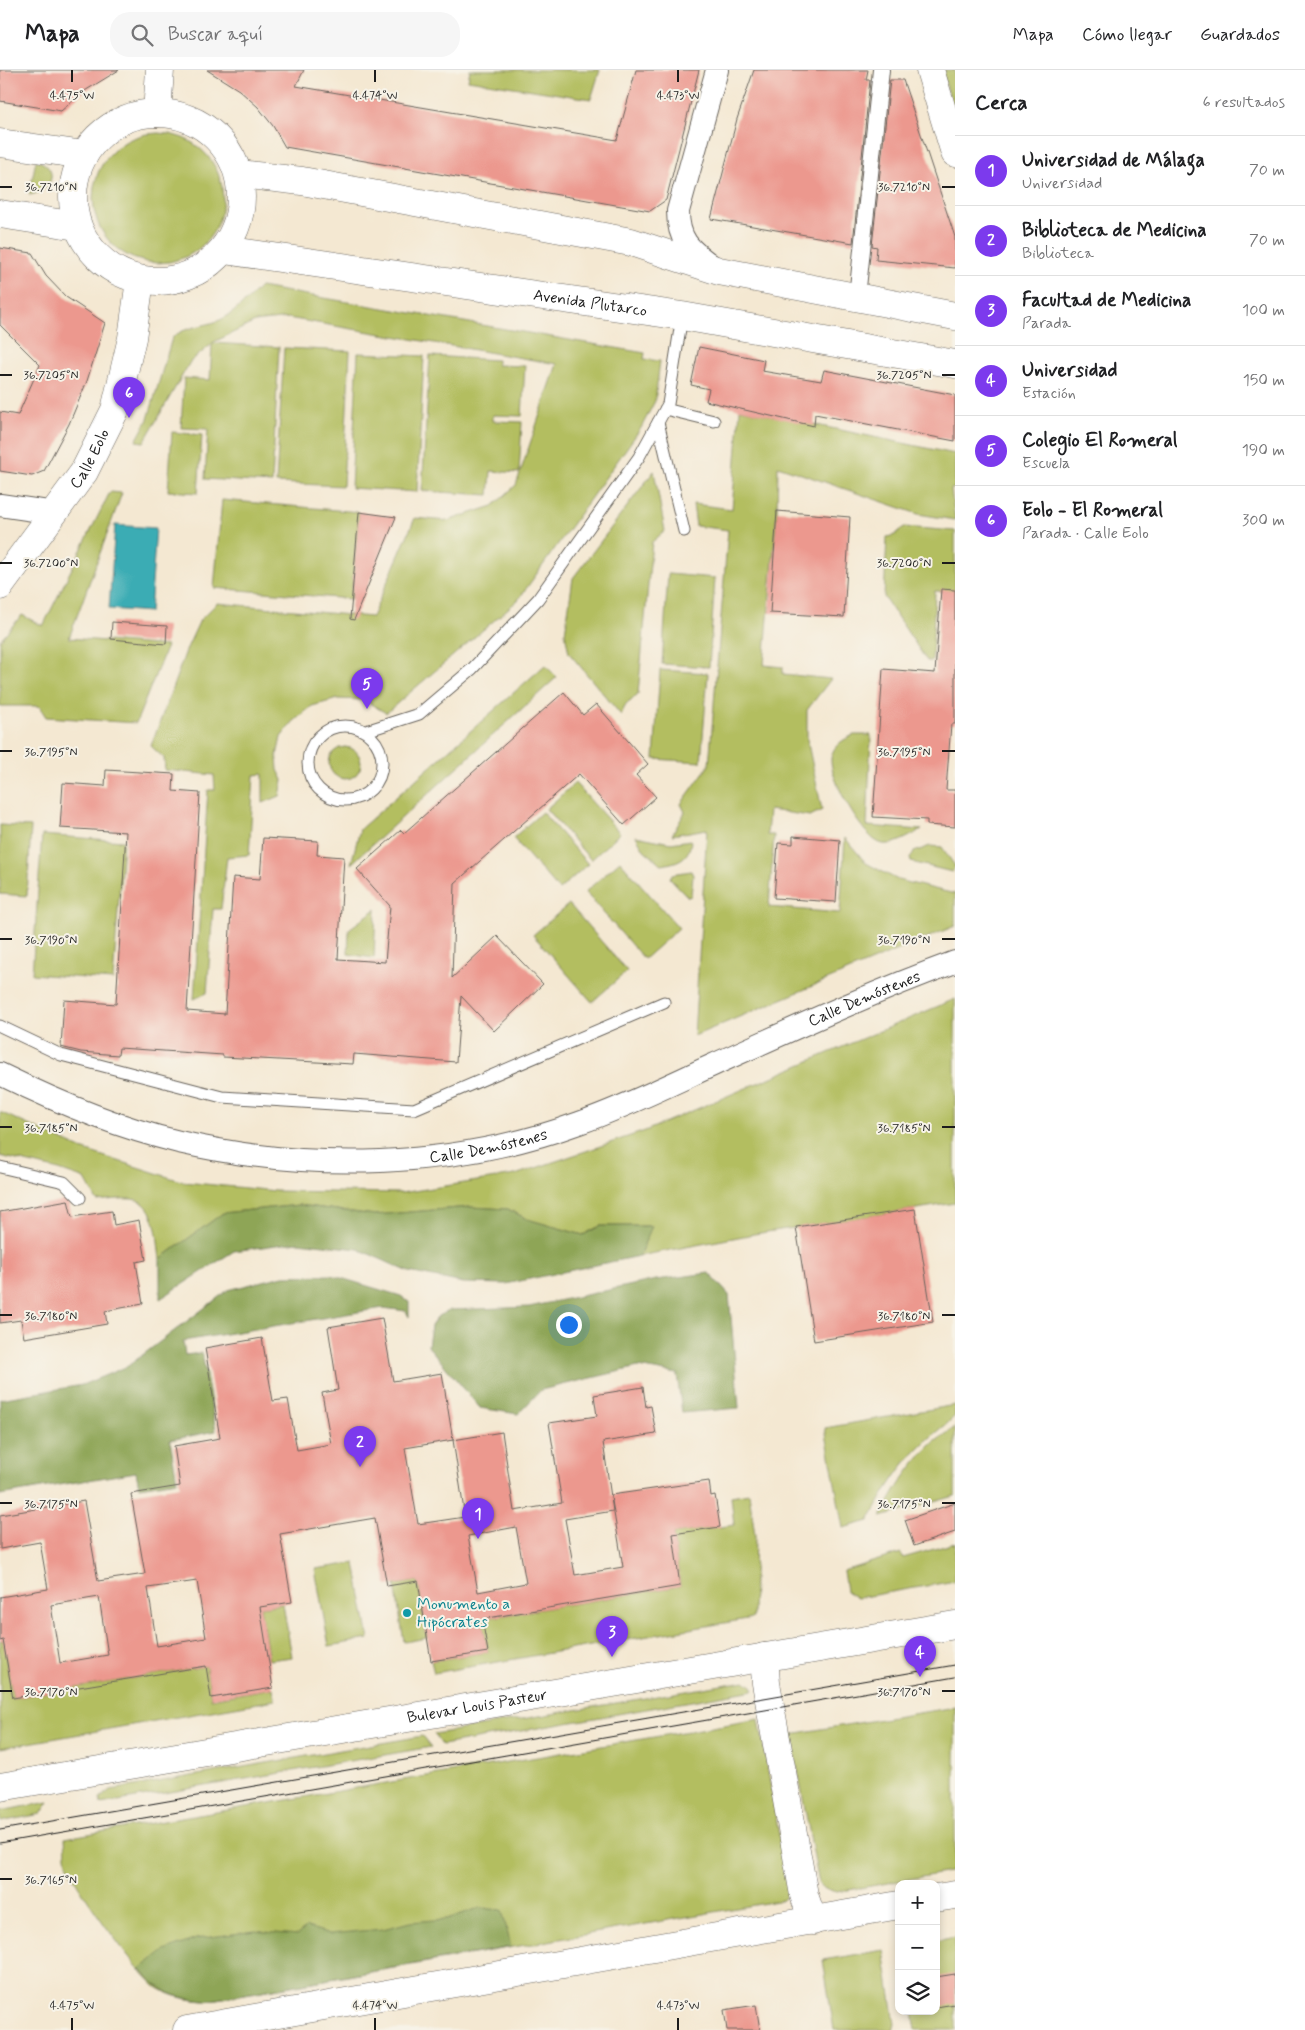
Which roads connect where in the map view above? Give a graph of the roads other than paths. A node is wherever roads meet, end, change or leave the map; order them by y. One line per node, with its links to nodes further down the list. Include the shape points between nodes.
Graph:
1 (160, 70): 5 (main road)
2 (717, 70): 13 (street, via 682,194 678,229 690,250)
3 (881, 70): 15 (street)
4 (930, 70): 7 (main road)
5 (157, 113): 8 (main road, via 135,116 115,124 97,138); 9 (main road, via 184,117 208,130 227,149)
6 (0, 143): 8 (main road)
7 (955, 152)
8 (84, 155): 11 (main road, via 74,178 72,202)
9 (239, 174): 12 (main road, via 242,207 239,222); 13 (main road, via 302,181 631,242)
10 (0, 214): 11 (main road)
11 (77, 226): 14 (main road, via 92,251 113,270)
12 (224, 250): 14 (main road, via 201,270 171,281); 16 (main road, Avenida Plutarco)
13 (719, 271): 15 (main road)
14 (140, 280): 23 (main road, Calle Eolo, via 132,338 115,410 84,472)
15 (857, 297): 17 (main road)
16 (682, 316): 18 (main road, Avenida Plutarco); 19 (lane)
17 (955, 316)
18 (955, 364)
19 (667, 406): 20 (lane); 21 (lane)
20 (714, 421)
21 (658, 422): 24 (lane); 26 (lane, via 638,457 538,599 472,669 419,714)
22 (0, 504): 23 (street)
23 (55, 514): 25 (main road, Calle Eolo)
24 (684, 531)
25 (0, 586)
26 (366, 731): 26 (lane, via 355,726 338,726 314,742 309,753 310,777 326,795 336,799 359,798 377,783 383,760 381,749)
27 (955, 962): 30 (street, Calle Demóstenes, via 902,981 577,1124 506,1145 440,1156 369,1161 301,1160 178,1142 126,1126)
28 (664, 1002): 29 (lane, via 414,1109 222,1097 61,1055)
29 (0, 1026)
30 (0, 1074)
31 (0, 1167): 32 (lane, via 64,1182)
32 (80, 1198)
33 (955, 1625): 34 (main road, Bulevar Louis Pasteur)
34 (764, 1657): 35 (main road, Bulevar Louis Pasteur); 39 (main road, via 767,1690 804,1895)
35 (0, 1787)
36 (955, 1895): 37 (main road)
37 (940, 1897)
38 (895, 1906): 39 (main road)
39 (813, 1921): 40 (main road)
40 (187, 2030)

